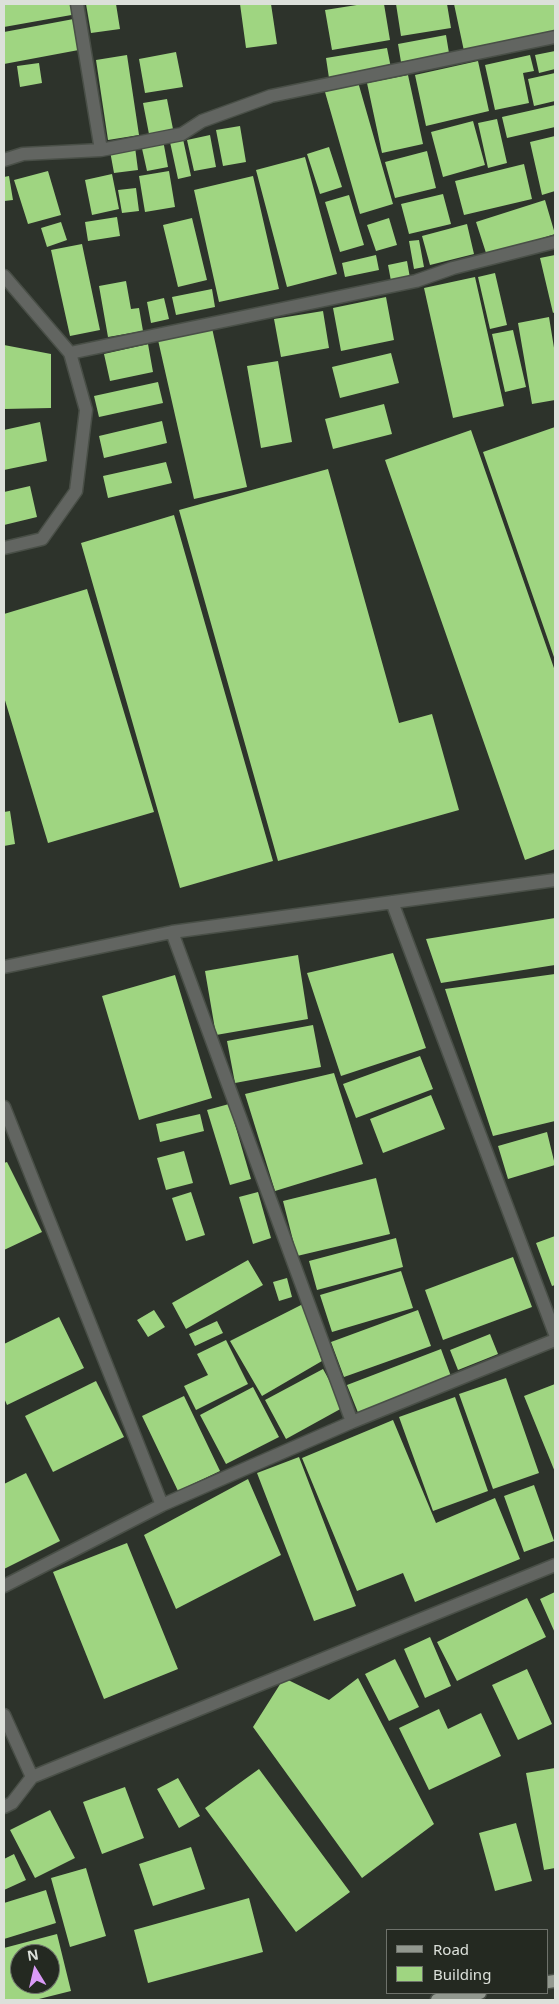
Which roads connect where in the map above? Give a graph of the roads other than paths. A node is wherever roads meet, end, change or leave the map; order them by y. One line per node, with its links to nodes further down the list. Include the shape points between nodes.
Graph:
1 (77, 4): 3 (street)
2 (555, 37): 3 (street, via 271,96 202,121 182,134)
3 (100, 150): 4 (street, via 23,154)
4 (4, 160)
5 (555, 242): 7 (street, via 453,268 416,281)
6 (4, 276): 7 (street)
7 (70, 353): 8 (street, via 86,410 76,491 42,539)
8 (4, 548)
9 (555, 880): 10 (street)
10 (392, 902): 11 (street); 14 (street)
11 (172, 932): 12 (street); 16 (street)
12 (4, 967)
13 (4, 1107): 17 (street)
14 (555, 1334)
15 (555, 1340): 16 (street)
16 (352, 1422): 17 (street)
17 (162, 1505): 19 (street)
18 (555, 1565): 21 (street)
19 (4, 1586)
20 (4, 1715): 21 (street)
21 (32, 1777): 22 (street, via 12,1803)
22 (4, 1806)
23 (474, 1994): 24 (main road)
24 (437, 2000)

